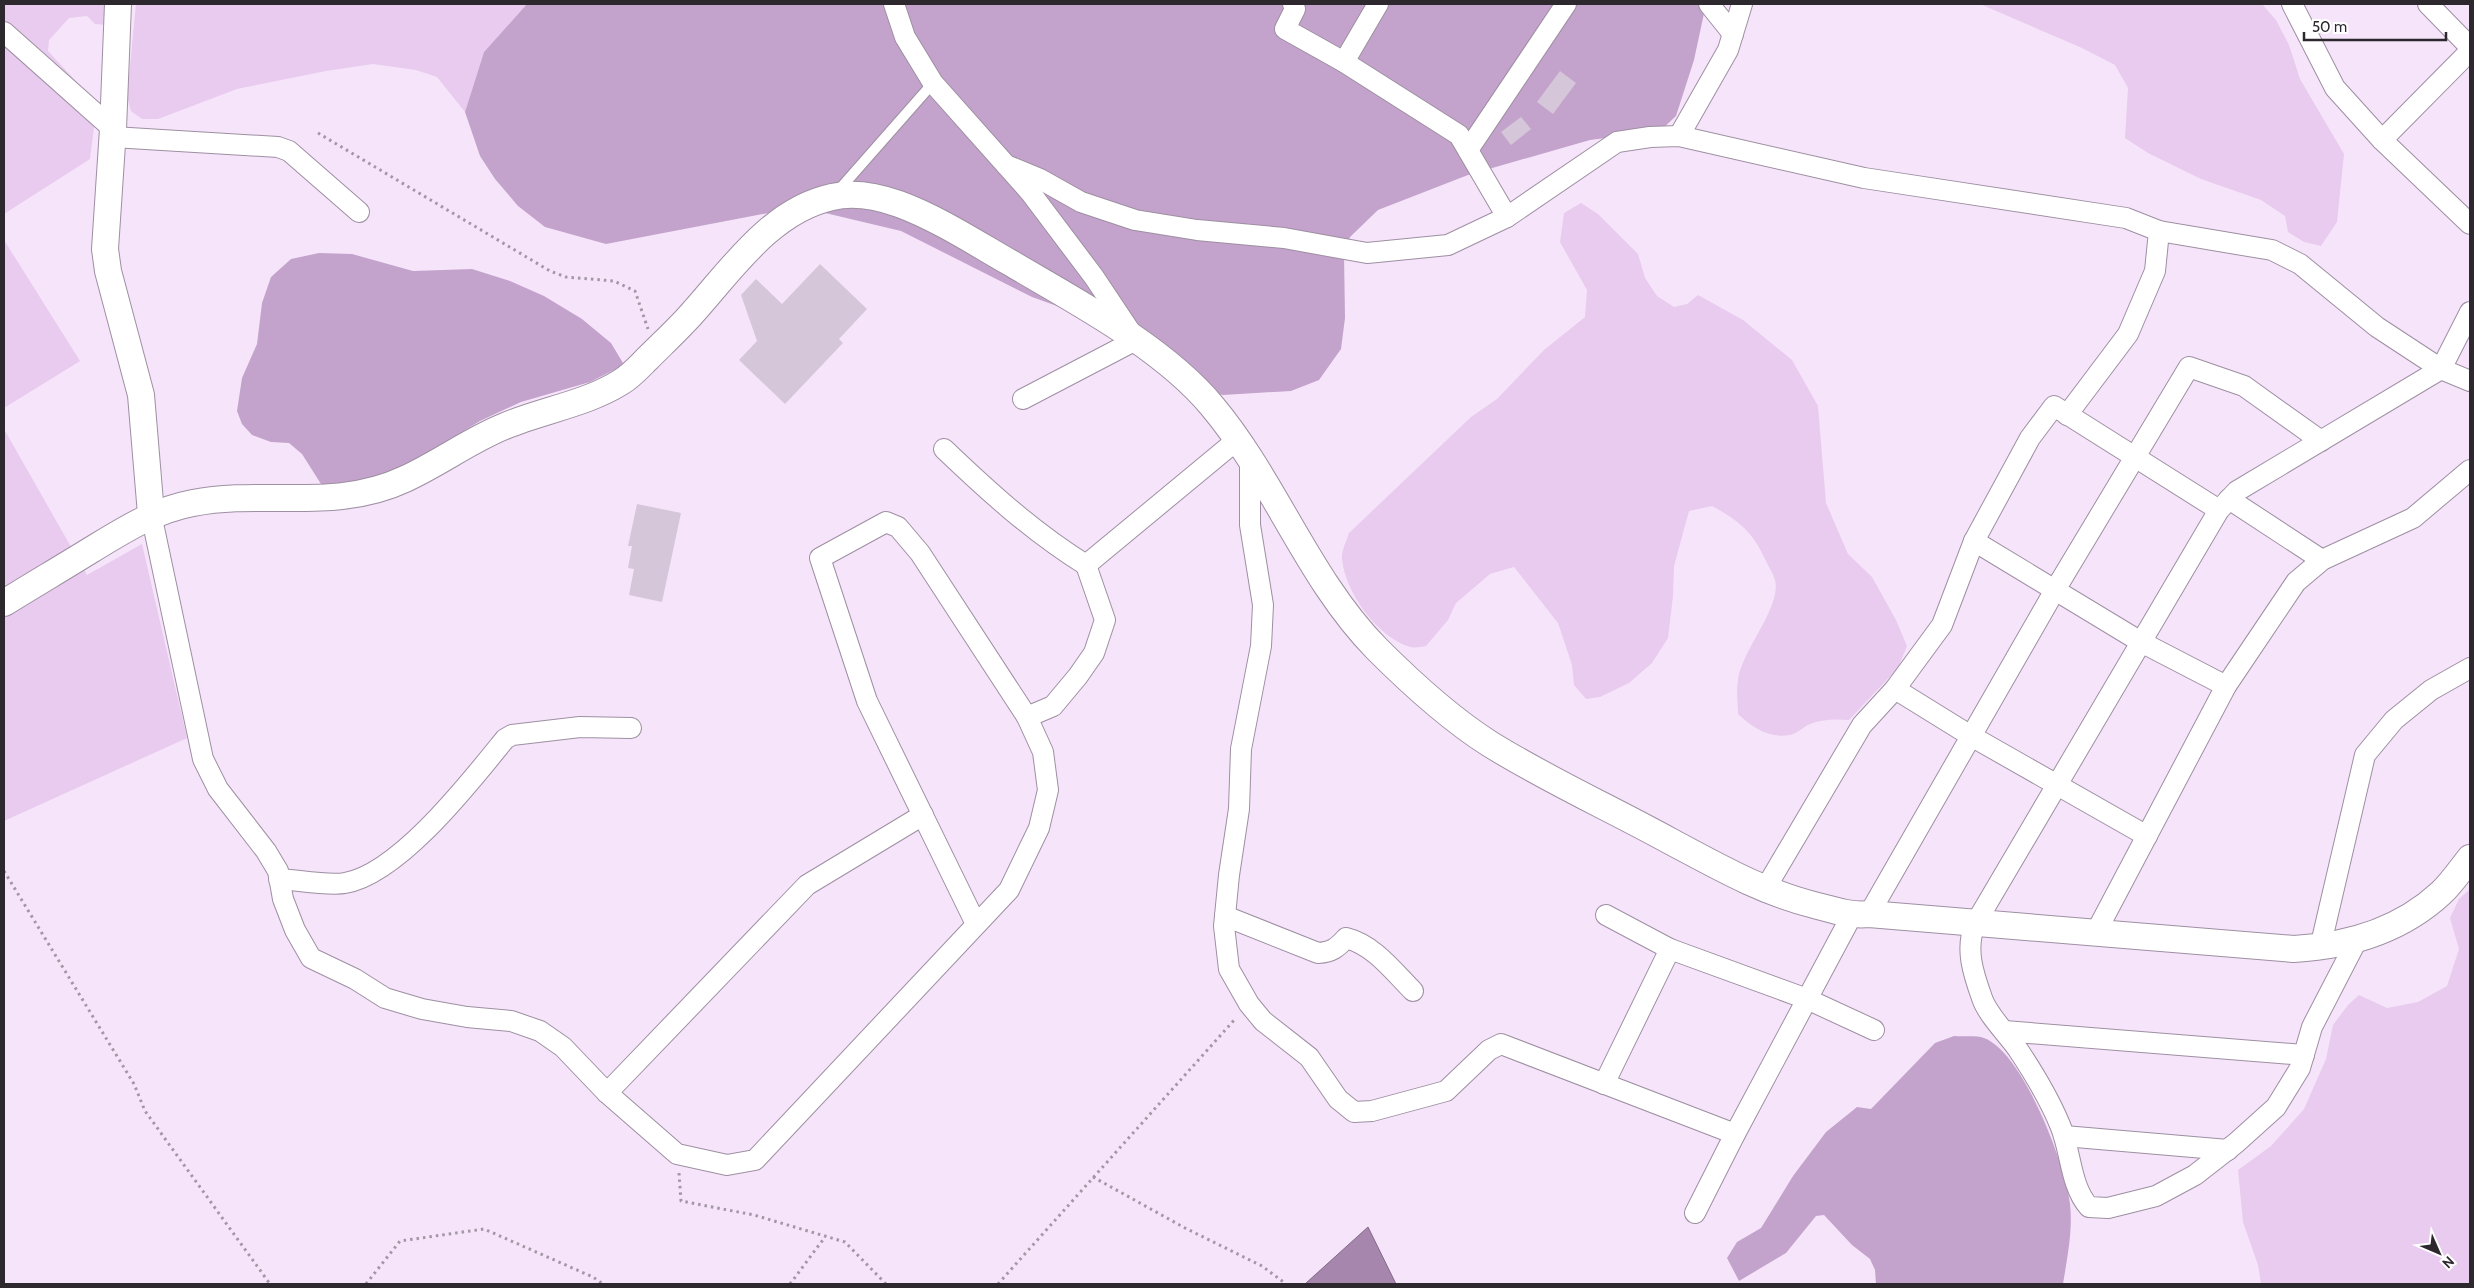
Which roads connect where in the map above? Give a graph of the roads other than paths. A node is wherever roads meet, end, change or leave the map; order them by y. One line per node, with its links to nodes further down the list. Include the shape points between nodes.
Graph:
1 (118, 4): 15 (street)
2 (894, 4): 14 (street, via 905,37)
3 (1293, 4): 13 (street, via 1295,9 1285,29)
4 (1378, 4): 13 (street)
5 (1566, 4): 18 (street)
6 (1709, 4): 11 (street)
7 (1742, 4): 11 (street)
8 (2292, 4): 17 (street, via 2335,88)
9 (2428, 4): 12 (street)
10 (4, 32): 15 (street)
11 (1733, 34): 16 (street, via 1728,50)
12 (2470, 49): 17 (street)
13 (1344, 62): 18 (street, via 1459,135)
14 (933, 83): 19 (street); 20 (lane)
15 (113, 133): 21 (street, via 278,147 289,152); 37 (street, via 105,249 141,395)
16 (1679, 136): 22 (street, via 1617,142); 24 (street, via 1864,178 2126,218)
17 (2382, 140): 23 (street)
18 (1468, 150): 22 (street)
19 (1006, 165): 22 (street, via 1081,202 1135,220 1284,238 1367,253 1448,245); 26 (street, via 1094,277)
20 (833, 197): 26 (street, via 866,196 899,204 960,234); 37 (street, via 800,210 770,230 718,281 688,318 624,380 583,400 474,439 399,483 350,496 287,500 236,497 189,503)
21 (359, 212)
22 (1507, 217)
23 (2470, 224)
24 (2159, 231): 27 (street, via 2272,250 2300,264 2377,327); 30 (street, via 2155,271 2128,334)
25 (2470, 312): 27 (street)
26 (1136, 340): 29 (street); 33 (street, via 1208,401)
27 (2440, 369): 28 (street); 31 (street)
28 (2470, 381)
29 (1024, 399)
30 (2067, 415): 34 (street); 38 (street, via 2054,406 2030,438)
31 (2321, 441): 34 (street, via 2244,386 2189,367); 36 (street, via 2238,491)
32 (944, 449): 40 (street, via 1001,503 1049,542)
33 (1243, 450): 40 (street); 55 (street, via 1330,590 1373,645 1436,705 1487,742 1577,794); 58 (street, via 1250,525 1263,605 1261,646 1241,749 1239,809)
34 (2134, 457): 36 (street); 41 (street)
35 (2470, 470): 39 (street, via 2413,518)
36 (2224, 505): 39 (street); 43 (street)
37 (151, 514): 42 (street); 54 (street, via 203,759 218,790 266,851)
38 (1974, 541): 41 (street); 46 (street, via 1942,625)
39 (2322, 560): 45 (street, via 2296,582)
40 (1086, 565): 47 (street, via 1105,620 1094,653 1053,706)
41 (2056, 590): 43 (street); 49 (street)
42 (4, 603)
43 (2141, 642): 45 (street); 50 (street)
44 (2466, 677): 63 (street, via 2431,690 2394,720 2365,754)
45 (2226, 686): 52 (street)
46 (1895, 689): 49 (street); 55 (street, via 1862,724)
47 (1027, 717): 51 (street, via 920,553 898,527 886,522 820,558 867,701); 59 (street, via 1043,752 1048,790 1039,828 1009,890)
48 (631, 728): 54 (street, via 580,727 512,735 400,854 367,876 344,884)
49 (1971, 736): 50 (street); 57 (street)
50 (2057, 785): 52 (street); 60 (street)
51 (923, 815): 59 (street); 71 (street, via 807,886)
52 (2148, 836): 61 (street)
53 (2470, 858): 62 (street, via 2429,903 2385,929)
54 (280, 879): 71 (street, via 283,899 296,930 315,961 355,979 385,998 422,1009 511,1021 540,1031 563,1047)
55 (1765, 889): 57 (street, via 1784,898)
56 (1606, 915): 64 (street)
57 (1861, 915): 60 (street); 66 (street)
58 (1225, 916): 65 (street, via 1318,953 1337,949 1346,938 1357,941 1368,947); 70 (street, via 1229,970 1249,1004 1263,1021 1309,1057 1338,1099 1354,1112 1372,1112 1446,1091 1489,1050 1501,1044)
59 (976, 924): 71 (street, via 755,1160 727,1166 678,1154)
60 (1975, 924): 61 (street); 68 (street, via 1969,940 1982,1000)
61 (2095, 934): 63 (street, via 2256,948)
62 (2357, 940): 63 (street); 69 (street, via 2312,1027)
63 (2320, 948)
64 (1670, 949): 66 (street); 70 (street)
65 (1414, 991)
66 (1807, 999): 67 (street); 72 (street)
67 (1874, 1030)
68 (2004, 1031): 69 (street); 73 (street, via 2042,1088)
69 (2304, 1055): 74 (street, via 2300,1068 2276,1108)
70 (1604, 1084): 72 (street)
71 (607, 1093)
72 (1735, 1134): 75 (street)
73 (2064, 1136): 74 (street); 74 (street, via 2080,1197 2089,1207 2108,1208 2156,1196 2195,1175)
74 (2228, 1150)
75 (1696, 1213)

